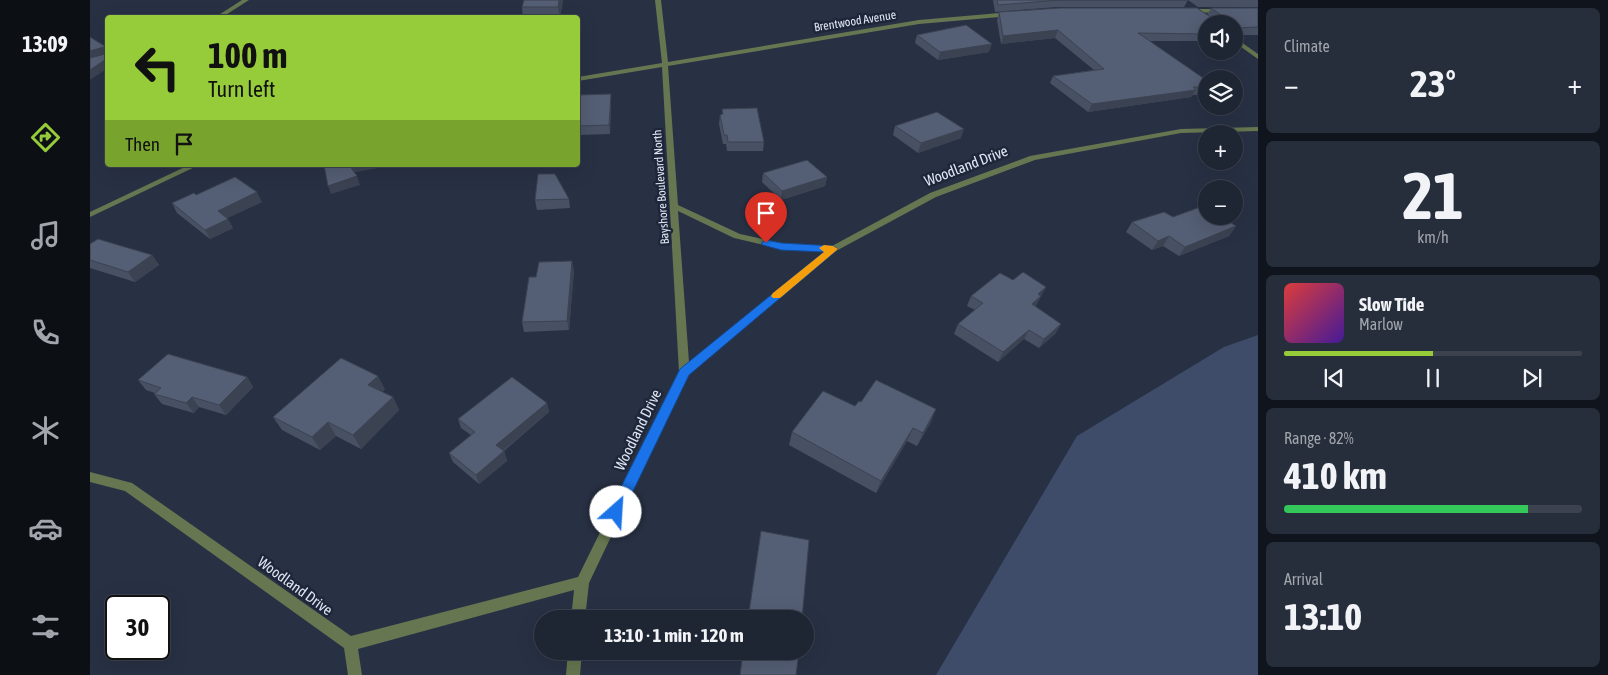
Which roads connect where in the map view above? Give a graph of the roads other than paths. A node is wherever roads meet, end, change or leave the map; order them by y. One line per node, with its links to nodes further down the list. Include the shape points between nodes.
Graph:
1 (246, 0): 7 (street)
2 (658, 0): 11 (street, Bayshore Boulevard North)
3 (1187, 8): 4 (street)
4 (1195, 11): 5 (street); 8 (street)
5 (1231, 11)
6 (1018, 14): 11 (street, Brentwood Avenue, via 919,22)
7 (221, 15)
8 (1201, 15)
9 (1243, 46): 10 (street)
10 (1258, 58)
11 (665, 64): 12 (street, Brentwood Avenue); 15 (street, Bayshore Boulevard North)
12 (580, 79)
13 (1258, 129): 17 (street, Woodland Drive, via 1182,131 1033,158 933,195)
14 (191, 167): 16 (street)
15 (674, 206): 17 (street, via 737,236 781,246); 18 (street, Bayshore Boulevard North)
16 (90, 215)
17 (833, 249): 18 (street, Woodland Drive)
18 (684, 372): 20 (street, Woodland Drive)
19 (90, 477): 22 (street, Woodland Drive, via 128,487)
20 (582, 582): 21 (street, Woodland Drive); 22 (street)
21 (579, 610)
22 (350, 644): 24 (street)
23 (574, 660): 25 (street)
24 (355, 675)
25 (573, 675)

